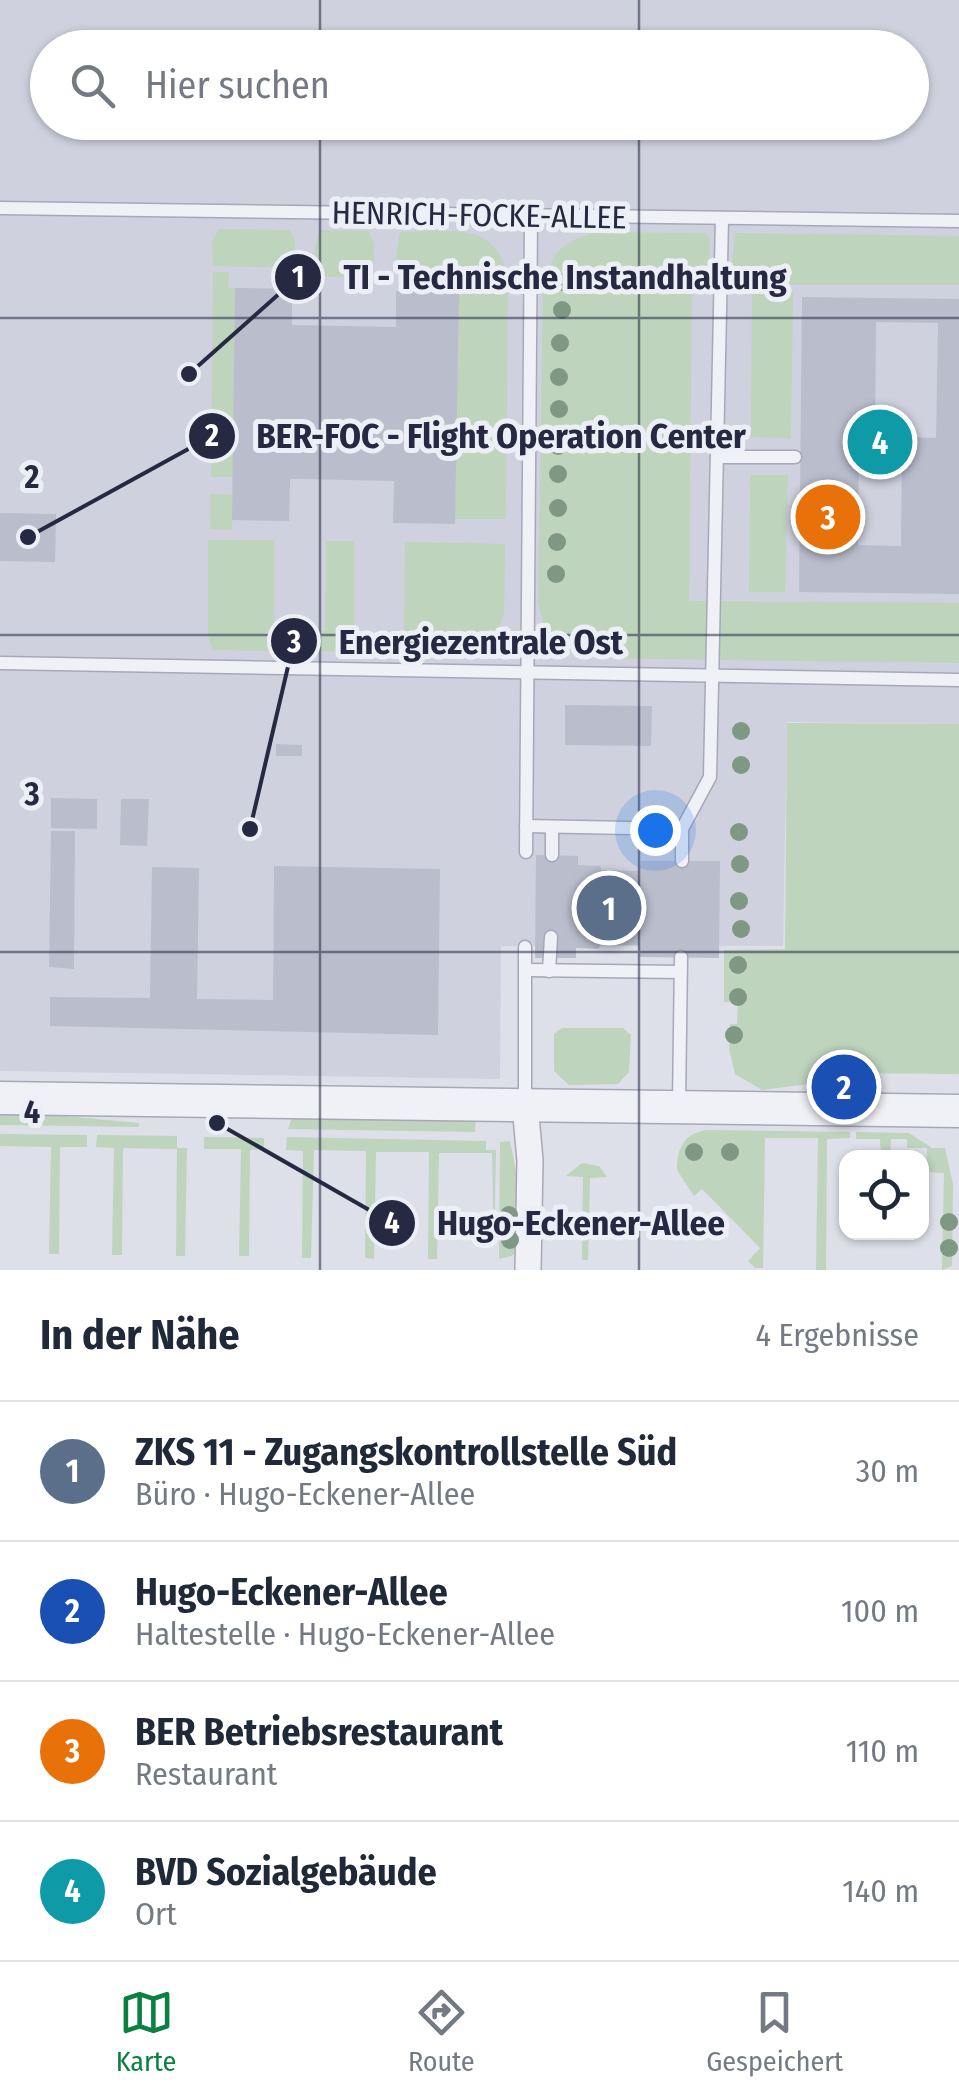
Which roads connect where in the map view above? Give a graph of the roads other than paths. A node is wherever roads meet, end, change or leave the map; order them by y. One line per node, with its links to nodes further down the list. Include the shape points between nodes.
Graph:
1 (0, 208): 2 (lane, HENRICH-FOCKE-ALLEE)
2 (531, 218): 3 (lane, HENRICH-FOCKE-ALLEE); 8 (lane)
3 (722, 218): 4 (lane, HENRICH-FOCKE-ALLEE); 5 (lane)
4 (959, 220)
5 (717, 457): 6 (lane); 9 (lane)
6 (795, 458)
7 (0, 663): 8 (lane)
8 (526, 672): 9 (lane); 11 (lane)
9 (711, 676): 10 (lane); 13 (lane, via 710,777)
10 (959, 680)
11 (526, 826): 12 (lane); 14 (lane)
12 (552, 827): 13 (lane); 15 (lane)
13 (682, 829): 16 (lane)
14 (526, 852)
15 (552, 855)
16 (682, 861)
17 (551, 937): 20 (lane)
18 (525, 947): 19 (lane)
19 (526, 970): 20 (lane); 22 (lane)
20 (549, 971): 23 (lane, via 680,965)
21 (0, 1098): 22 (street)
22 (525, 1105): 23 (street); 25 (street)
23 (679, 1107): 24 (street)
24 (959, 1110)
25 (528, 1270)

